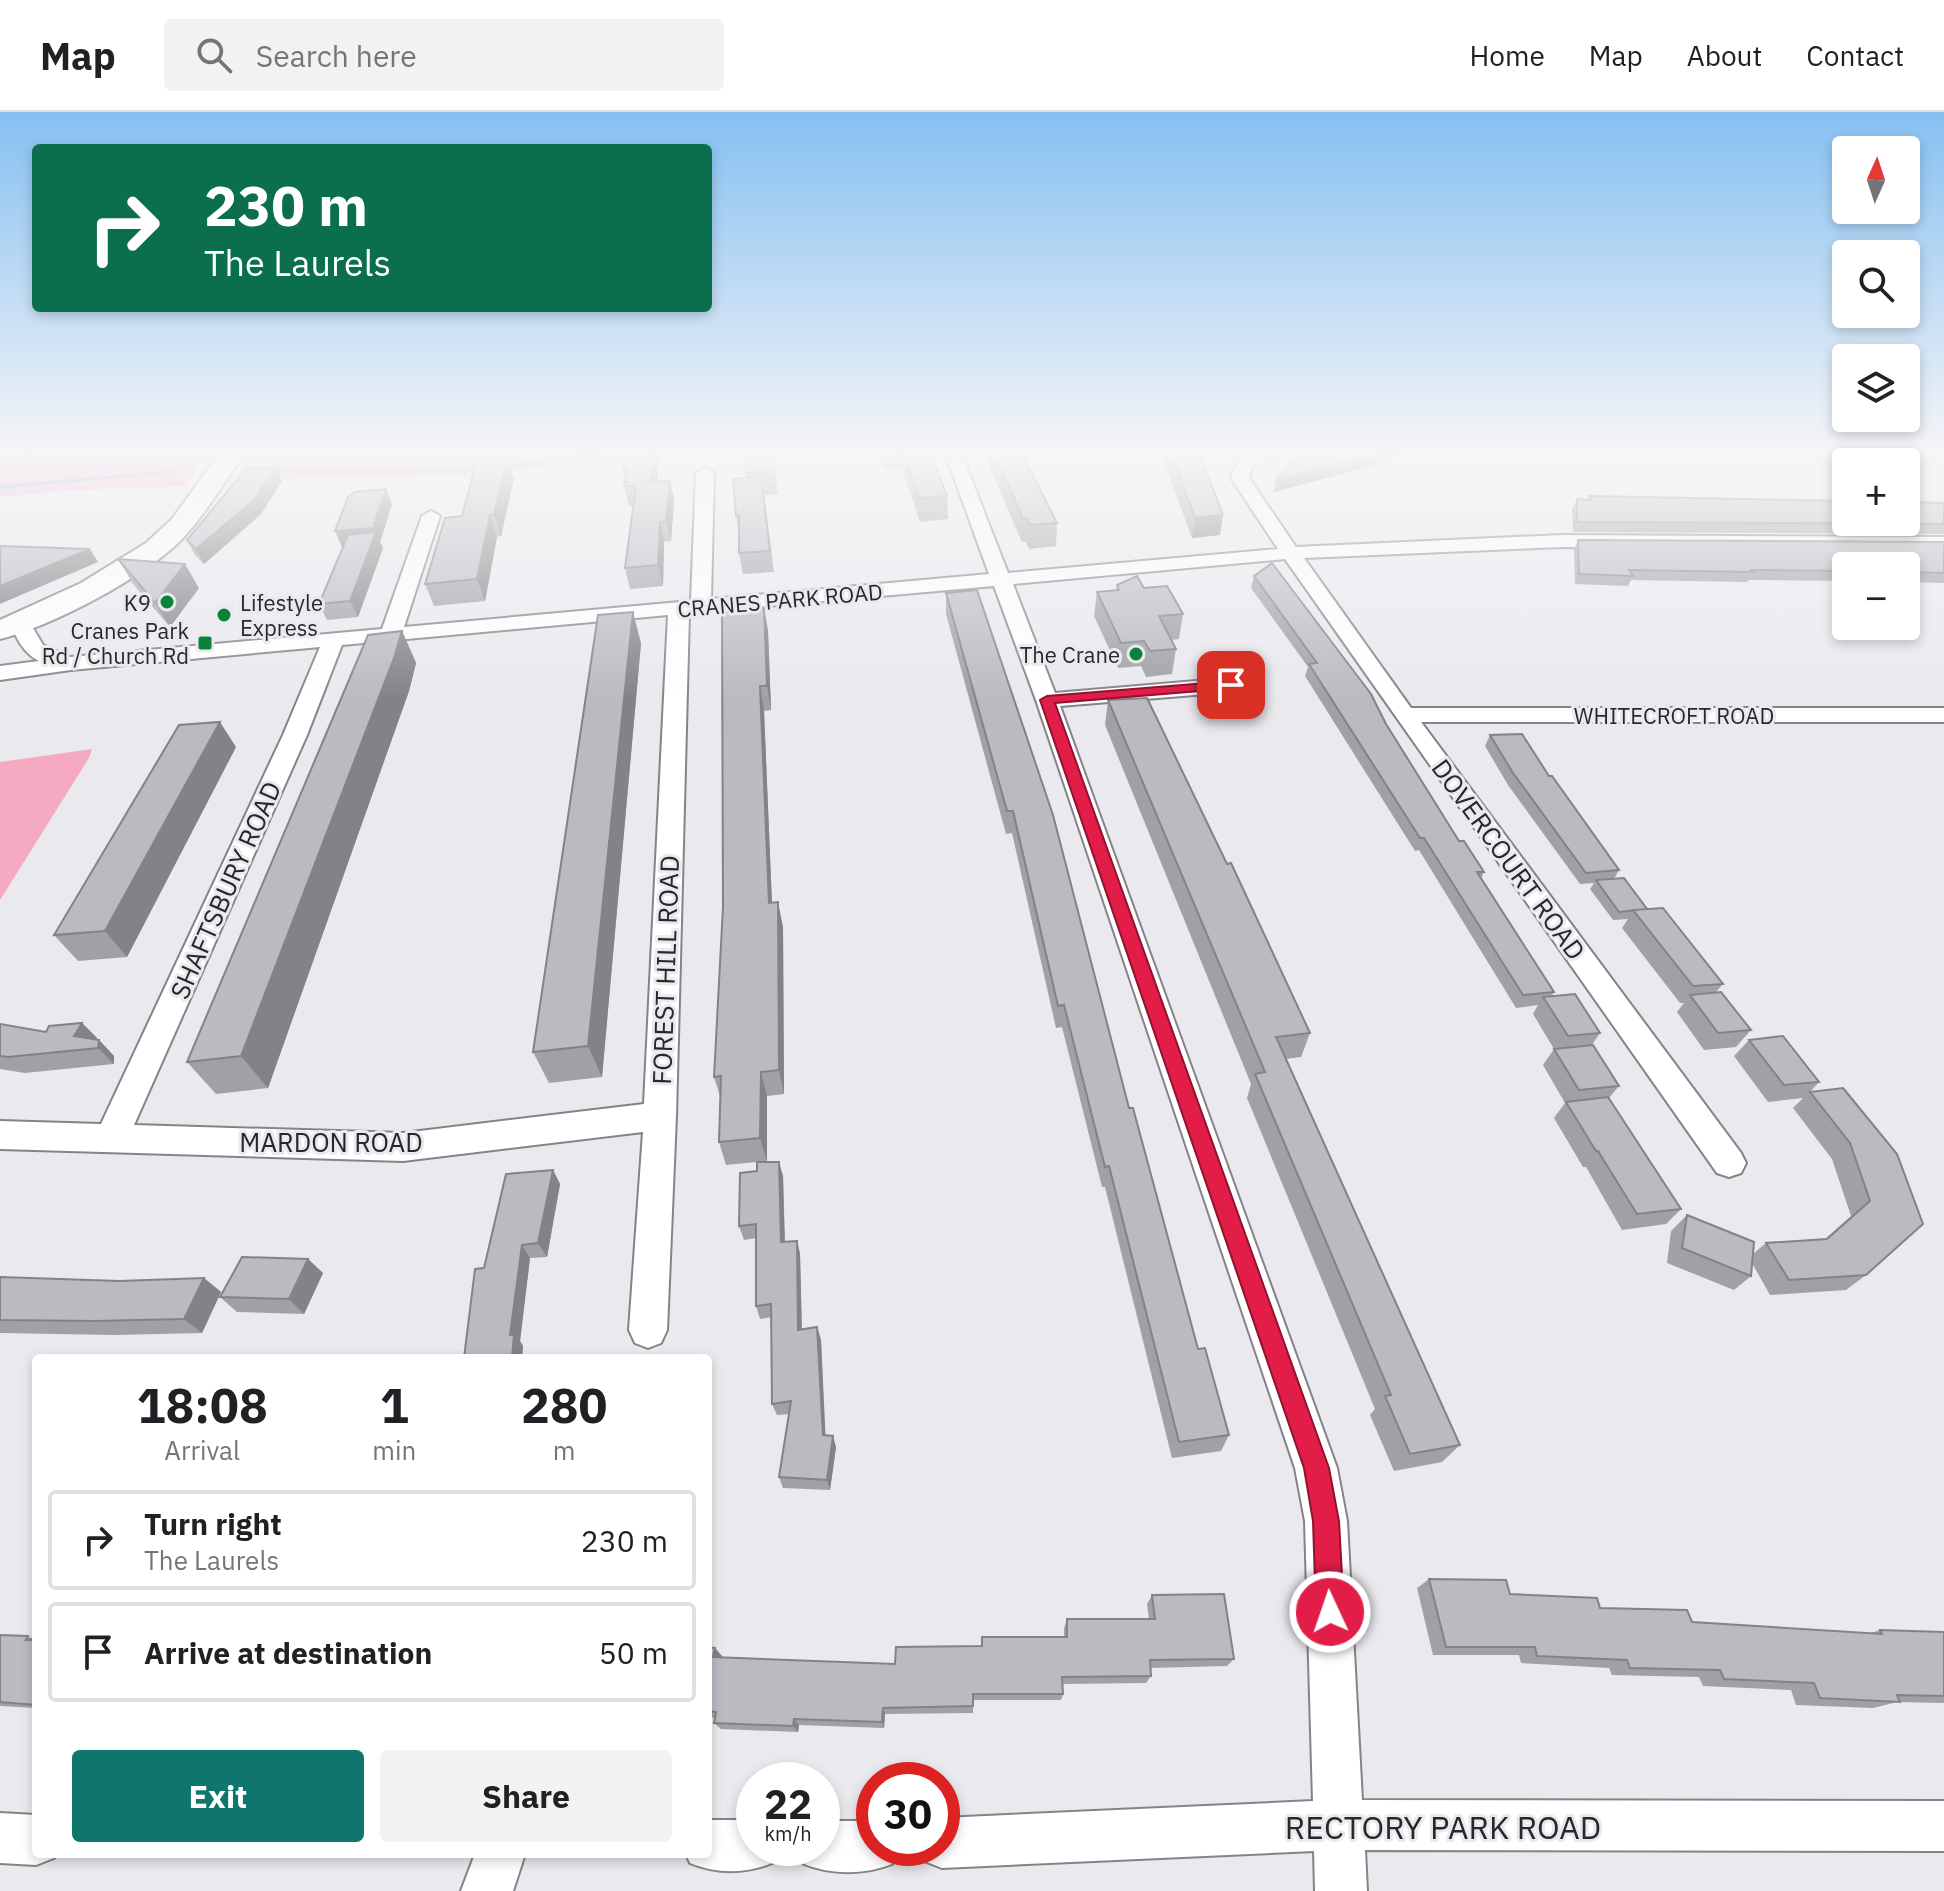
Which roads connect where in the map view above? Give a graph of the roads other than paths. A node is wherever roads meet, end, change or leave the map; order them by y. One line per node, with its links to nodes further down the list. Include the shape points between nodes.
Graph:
1 (172, 533): 10 (street, via 98,583)
2 (425, 533): 11 (street)
3 (698, 533): 9 (street, FOREST HILL ROAD)
4 (984, 533): 8 (street)
5 (1278, 533): 7 (street, DOVERCOURT ROAD)
6 (1944, 543): 7 (street, CRANES PARK ROAD, via 1562,541)
7 (1292, 553): 8 (street, CRANES PARK ROAD); 17 (street, DOVERCOURT ROAD)
8 (1002, 579): 9 (street, CRANES PARK ROAD); 16 (street)
9 (690, 609): 11 (street, CRANES PARK ROAD); 19 (street, FOREST HILL ROAD)
10 (10, 626): 13 (street, via 43,657)
11 (391, 634): 12 (street, CRANES PARK ROAD)
12 (334, 639): 13 (street, CRANES PARK ROAD); 21 (street, SHAFTSBURY ROAD)
13 (71, 663): 14 (street, CRANES PARK ROAD)
14 (0, 673)
15 (1231, 685): 16 (street)
16 (1047, 700): 24 (street, via 1316,1468 1326,1521)
17 (1404, 715): 18 (street, WHITECROFT ROAD); 22 (street, DOVERCOURT ROAD)
18 (1944, 715)
19 (660, 1116): 21 (street, MARDON ROAD, via 403,1147); 23 (street, FOREST HILL ROAD)
20 (0, 1135): 21 (street, MARDON ROAD)
21 (111, 1139)
22 (1729, 1163)
23 (648, 1330)
24 (1339, 1825): 25 (street, RECTORY PARK ROAD); 28 (street, RECTORY PARK ROAD); 33 (street)
25 (1944, 1826)
26 (0, 1838): 27 (street)
27 (32, 1840)
28 (960, 1842)
29 (712, 1845): 30 (street)
30 (736, 1845)
31 (499, 1858): 32 (street)
32 (487, 1891)
33 (1341, 1891)

